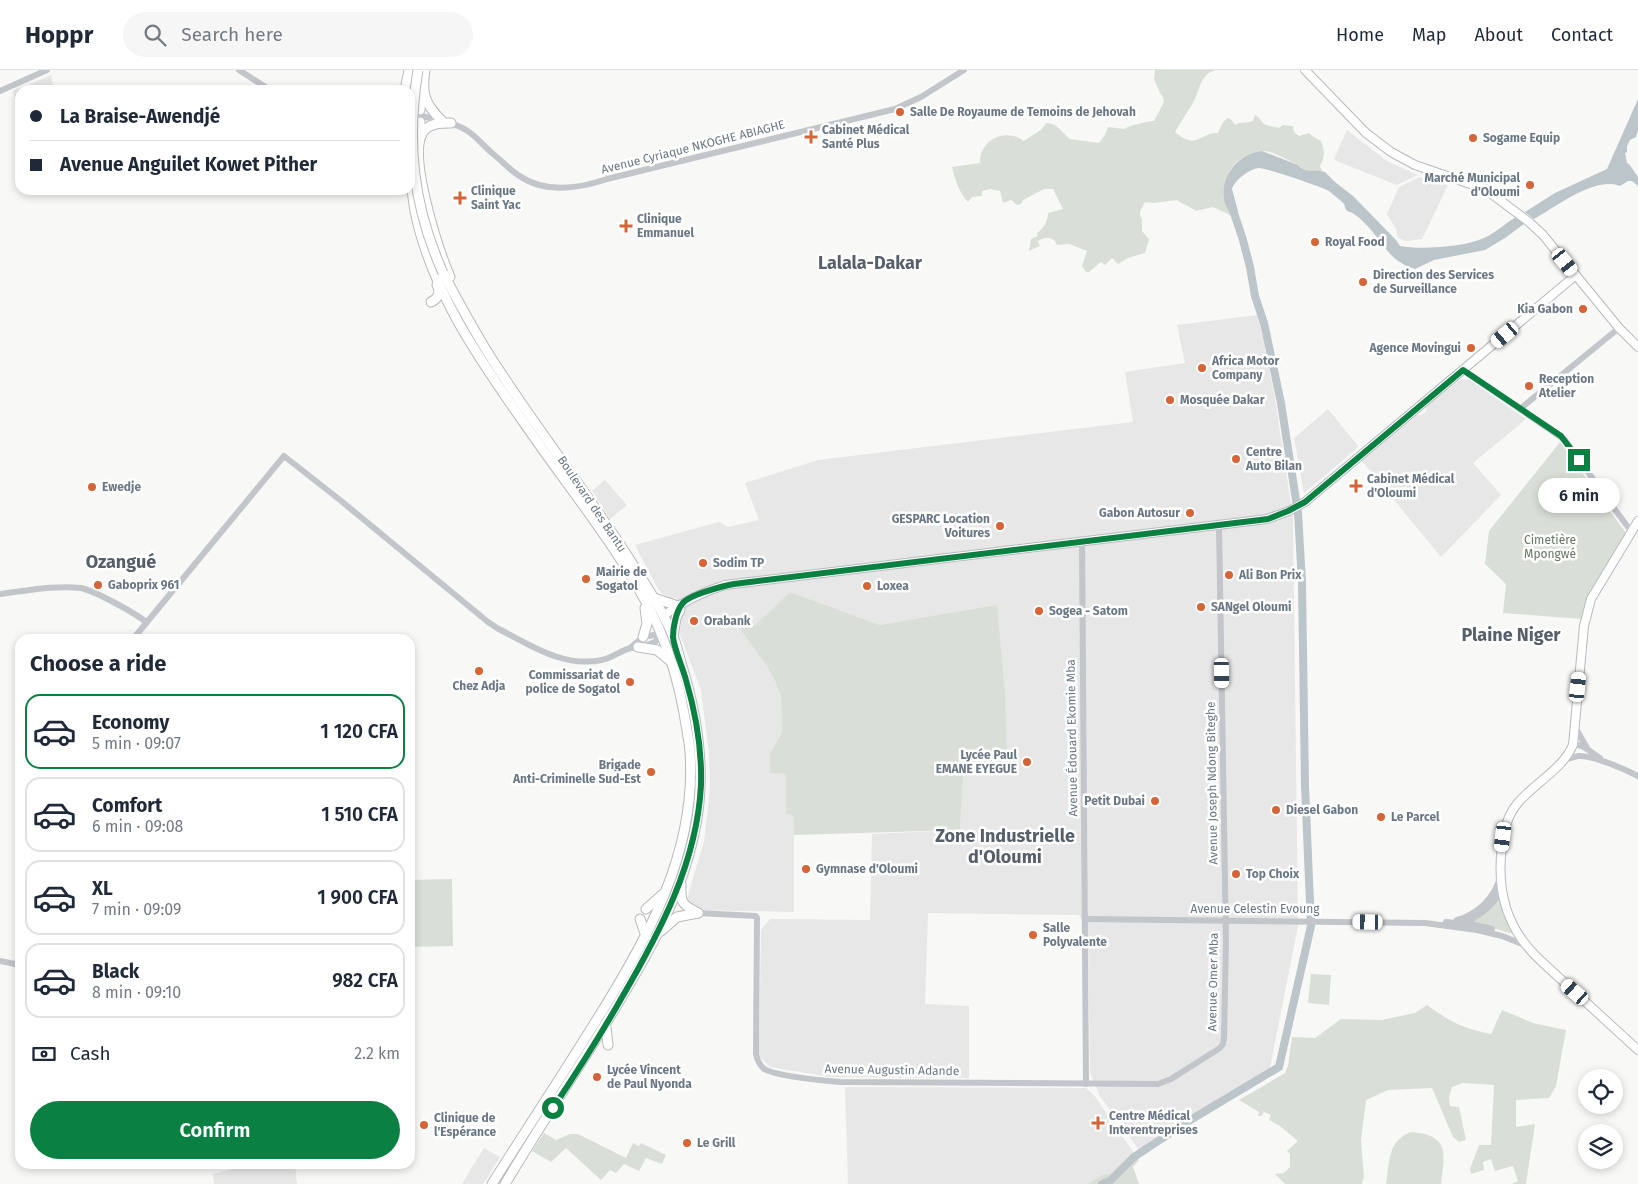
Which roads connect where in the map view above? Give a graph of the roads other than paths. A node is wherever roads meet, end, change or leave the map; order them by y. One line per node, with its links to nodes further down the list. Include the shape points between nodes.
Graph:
1 (47, 70): 14 (street)
2 (239, 70): 10 (street)
3 (409, 70): 11 (highway)
4 (413, 70): 12 (highway)
5 (418, 70): 15 (highway, bridge)
6 (425, 70): 13 (highway)
7 (964, 70): 18 (street, Avenue Cyriaque NKOGHE ABIAGHE, via 895,109 569,188 547,187 520,177 467,130)
8 (1299, 70): 24 (main road, via 1343,117 1384,153 1420,171)
9 (1305, 70): 24 (main road, via 1366,133 1391,152 1415,165 1486,189)
10 (262, 85)
11 (407, 85)
12 (408, 85)
13 (423, 86): 17 (highway); 18 (highway, via 427,104)
14 (0, 91)
15 (415, 102)
16 (415, 107): 17 (street, Avenue Cyriaque NKOGHE ABIAGHE)
17 (421, 116): 18 (street, Avenue Cyriaque NKOGHE ABIAGHE); 19 (street); 20 (highway)
18 (443, 122): 20 (highway, via 422,133)
19 (415, 124)
20 (420, 140): 29 (highway, via 428,214)
21 (415, 179): 25 (highway, bridge)
22 (408, 195): 25 (highway, via 425,259)
23 (413, 195): 25 (highway, via 418,222)
24 (1492, 195): 26 (main road, via 1543,235)
25 (437, 274): 27 (highway, Boulevard des Bantu); 29 (highway, Boulevard des Bantu)
26 (1576, 275): 30 (main road); 32 (main road)
27 (440, 288): 28 (highway, via 436,299); 40 (highway, Boulevard des Bantu, via 469,341 619,558)
28 (431, 302)
29 (468, 321): 39 (highway, Boulevard des Bantu)
30 (1620, 328): 31 (main road); 33 (street)
31 (1638, 347)
32 (1463, 370): 33 (street); 35 (main road, via 1305,502 1268,519)
33 (1520, 409): 36 (street, via 1565,440 1628,527)
34 (1638, 521): 36 (main road)
35 (1219, 524): 37 (main road); 62 (street, Avenue Joseph Ndong Biteghe)
36 (1634, 530): 49 (main road, via 1588,608)
37 (1082, 542): 41 (main road, via 734,584 707,591); 61 (street, Avenue Édouard Ekomie Mba)
38 (0, 594): 43 (street, via 80,588)
39 (654, 598): 41 (highway); 42 (highway, Boulevard des Bantu)
40 (644, 600): 45 (highway, via 647,624); 48 (highway, Boulevard des Bantu)
41 (680, 607): 42 (main road); 46 (highway)
42 (664, 618): 46 (highway, Boulevard des Bantu)
43 (146, 622): 44 (street); 47 (street, via 284,456 497,628 540,651 564,659 602,660)
44 (137, 634)
45 (643, 637): 47 (street); 47 (street, via 654,635 659,638 654,643)
46 (673, 637): 55 (highway, Boulevard des Bantu, via 695,714 701,769 695,832)
47 (634, 648): 48 (highway, via 657,650)
48 (671, 663): 57 (highway, Boulevard des Bantu, via 688,739 690,785 683,838)
49 (1575, 727): 50 (main road); 51 (street)
50 (1572, 746): 51 (street); 52 (main road)
51 (1589, 755): 52 (street); 53 (street)
52 (1562, 761): 54 (main road, via 1512,810 1503,837)
53 (1638, 776)
54 (1500, 878): 56 (main road); 63 (street, via 1492,896 1480,908 1467,917)
55 (681, 879): 59 (highway, via 683,903); 67 (highway, Boulevard des Bantu)
56 (1501, 888): 65 (street, via 1486,909); 69 (main road, via 1506,911)
57 (666, 891): 58 (highway); 68 (highway, Boulevard des Bantu)
58 (646, 909)
59 (698, 913): 67 (highway, via 677,918); 73 (street, Avenue Augustin Adande, via 756,916 758,920 756,1054 766,1070 840,1082)
60 (640, 919): 68 (highway)
61 (1085, 919): 62 (street, Avenue Celestin Evoung); 73 (street, Avenue Édouard Ekomie Mba)
62 (1225, 921): 64 (street, Avenue Celestin Evoung); 73 (street, Avenue Omer Mba, via 1224,1044 1166,1082)
63 (1445, 922): 64 (street); 65 (street)
64 (1425, 923): 66 (street)
65 (1465, 923): 66 (street); 69 (street)
66 (1455, 927): 69 (street)
67 (657, 935): 75 (highway, Boulevard des Bantu, via 606,1027)
68 (646, 936): 74 (highway, Boulevard des Bantu)
69 (1524, 943): 72 (main road)
70 (0, 961): 71 (street)
71 (15, 964)
72 (1638, 1050)
73 (1086, 1084)
74 (492, 1184)
75 (505, 1184)

